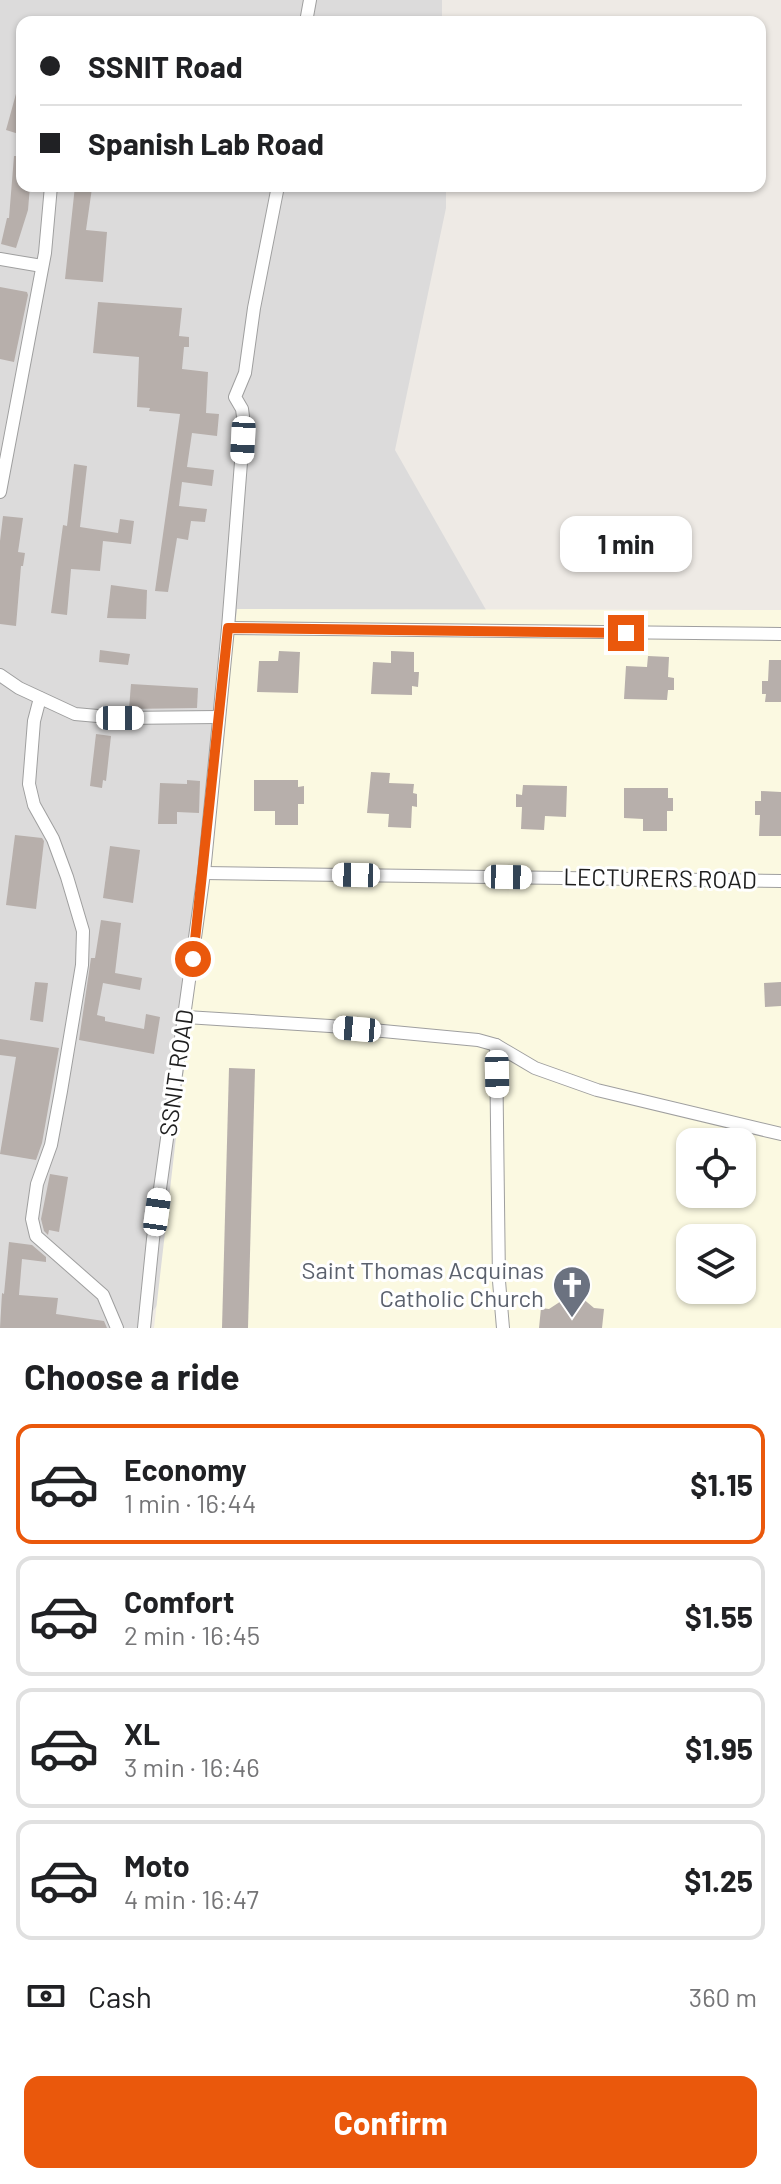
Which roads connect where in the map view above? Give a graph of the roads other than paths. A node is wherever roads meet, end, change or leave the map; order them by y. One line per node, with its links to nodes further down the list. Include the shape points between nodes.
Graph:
1 (50, 192): 4 (street)
2 (275, 192): 6 (street, SSNIT ROAD, via 245,373 235,397 244,424)
3 (0, 259): 4 (street)
4 (42, 266): 5 (street)
5 (0, 492)
6 (228, 628): 7 (street); 10 (street, SSNIT ROAD)
7 (781, 634)
8 (0, 675): 9 (street)
9 (40, 698): 10 (street, via 75,714); 16 (street, via 29,784 63,864 83,931 61,1091 32,1219 36,1236 103,1295)
10 (218, 717): 11 (street, SSNIT ROAD)
11 (204, 873): 12 (street, LECTURERS ROAD); 13 (street, SSNIT ROAD)
12 (781, 881)
13 (186, 1017): 14 (street, via 345,1027); 17 (street, SSNIT ROAD)
14 (496, 1045): 15 (street, via 535,1068 597,1090); 18 (street)
15 (781, 1134)
16 (117, 1328)
17 (144, 1328)
18 (503, 1328)

